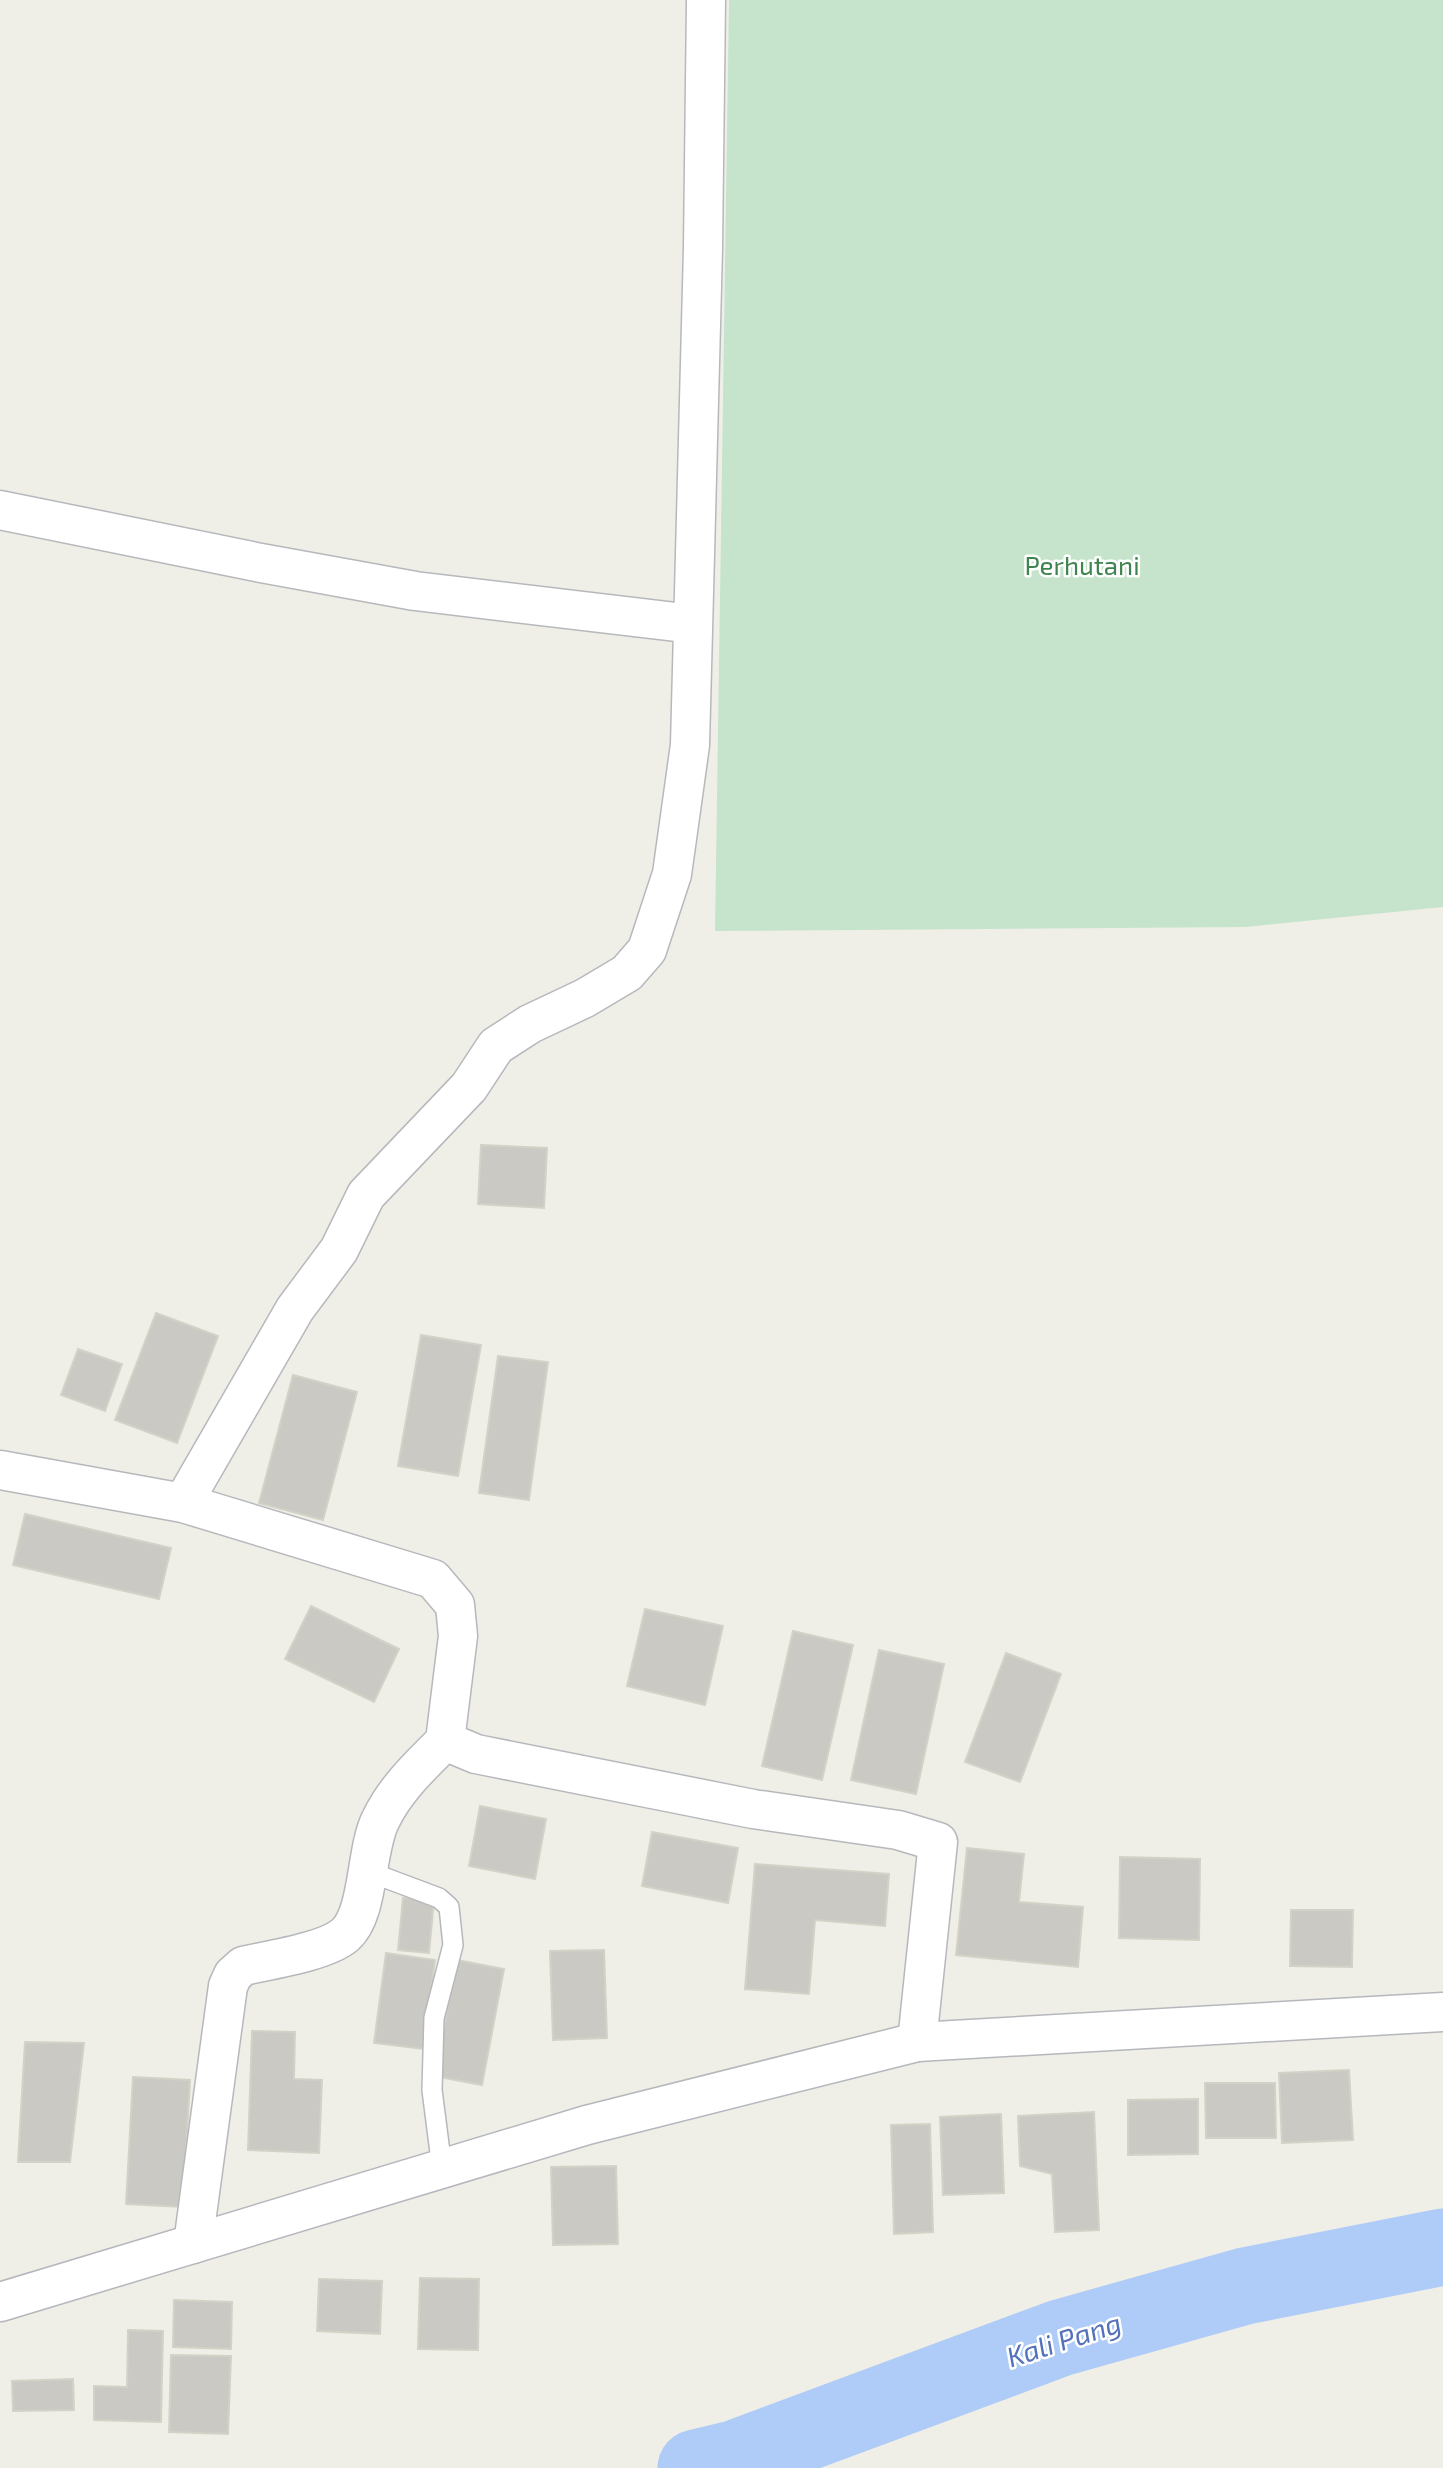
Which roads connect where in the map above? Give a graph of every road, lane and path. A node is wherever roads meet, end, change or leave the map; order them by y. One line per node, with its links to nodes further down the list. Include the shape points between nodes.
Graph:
1 (706, 0): 3 (street)
2 (0, 510): 3 (street, via 415,591)
3 (692, 624): 5 (street, via 689,758 672,874 647,950 627,973 496,1046 469,1087 366,1195 338,1250 295,1309)
4 (0, 1470): 5 (street)
5 (183, 1503): 6 (street, via 433,1579 455,1605 458,1636)
6 (445, 1741): 7 (street, via 408,1778 379,1821); 9 (street, via 476,1754 550,1770 753,1809 898,1830 938,1842)
7 (368, 1871): 10 (lane, via 439,1898 449,1907 453,1945 434,2018 432,2090); 11 (street, via 358,1917 345,1935 322,1947 243,1966 233,1975)
8 (1443, 2012): 9 (street)
9 (917, 2042): 10 (street, via 587,2125)
10 (442, 2168): 11 (street)
11 (193, 2244): 12 (street)
12 (0, 2302)

